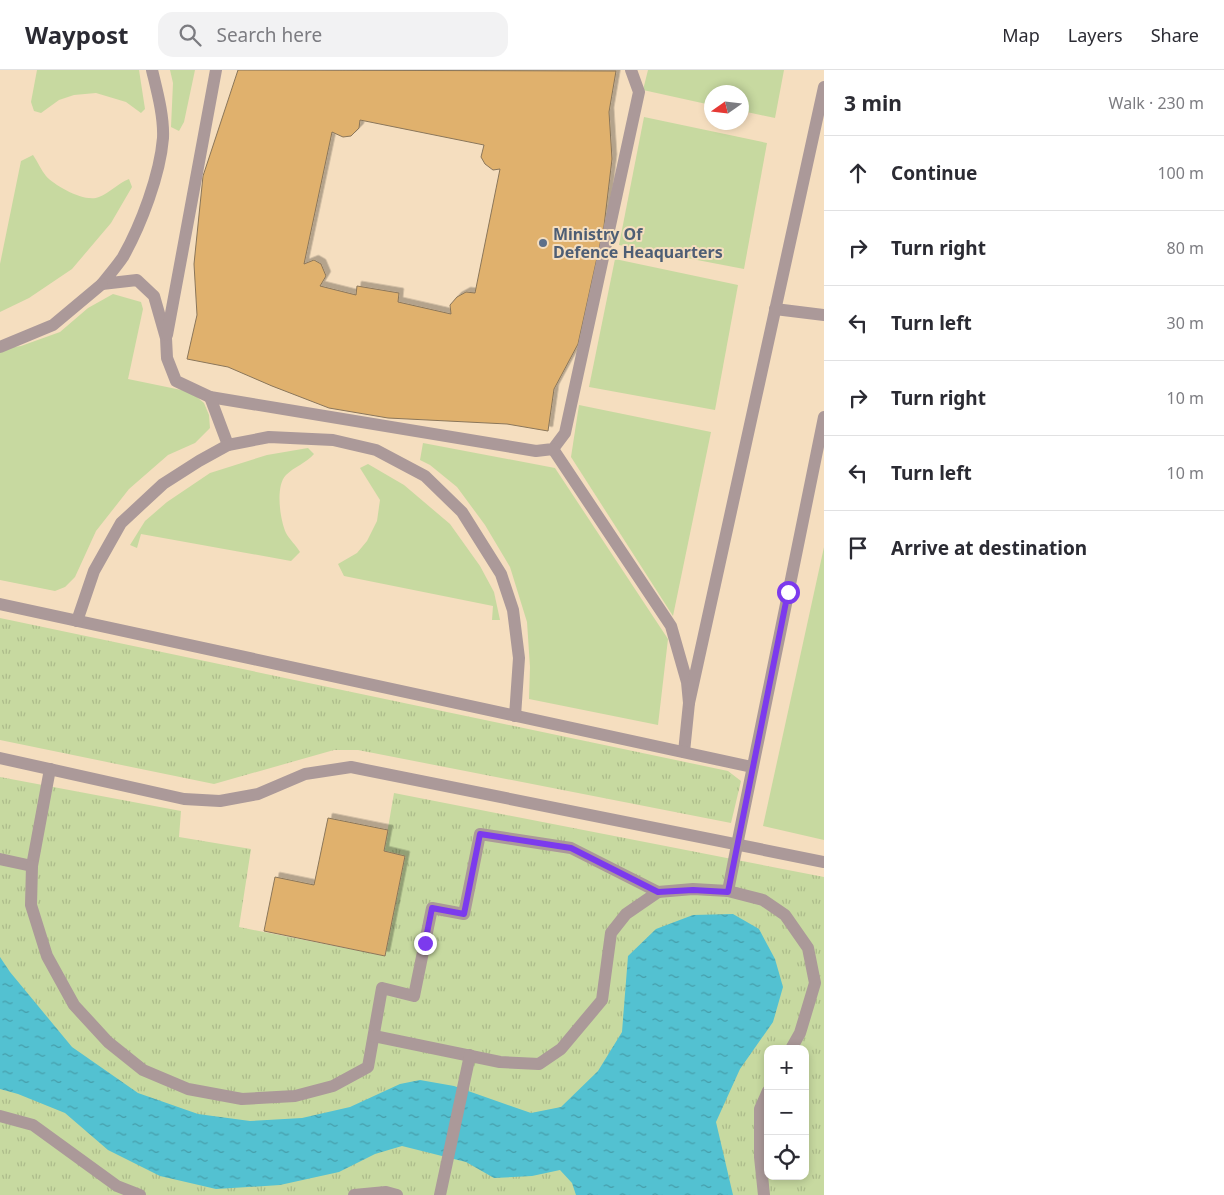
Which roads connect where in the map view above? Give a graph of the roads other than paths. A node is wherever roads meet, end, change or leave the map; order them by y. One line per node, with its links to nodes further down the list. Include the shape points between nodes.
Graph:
1 (152, 70): 5 (street, via 163,137 157,173 138,225 122,257)
2 (216, 70): 8 (street)
3 (631, 70): 13 (street, via 639,92 565,432)
4 (824, 86): 6 (street)
5 (102, 284): 8 (street, via 137,280 154,296); 9 (street, via 53,325)
6 (776, 309): 7 (street); 16 (street)
7 (824, 315)
8 (166, 338): 10 (street, via 167,358 176,380)
9 (0, 347)
10 (210, 396): 12 (street); 13 (street, via 511,448)
11 (824, 417): 20 (street)
12 (228, 445): 15 (street, via 163,484 121,523 94,571); 17 (street, via 270,437 333,440 376,450 425,476 462,512 501,574 513,610 519,658)
13 (553, 449): 16 (street, via 671,626 687,682)
14 (0, 604): 15 (street)
15 (76, 621): 17 (street)
16 (689, 703): 18 (street)
17 (516, 716): 18 (street)
18 (684, 752): 20 (street)
19 (0, 758): 21 (street)
20 (752, 767): 22 (street)
21 (50, 769): 22 (street, via 184,799 220,801 258,794 305,774 351,767); 25 (street)
22 (737, 845): 24 (street); 27 (street)
23 (0, 859): 25 (street)
24 (824, 862)
25 (32, 866): 28 (street, via 31,905 47,956 74,1005 108,1042 143,1070 188,1089 242,1099 295,1096 333,1086 368,1067)
26 (658, 892): 27 (street); 28 (street, via 571,848 480,834 464,914 432,908 414,996 382,988); 30 (street, via 626,914 611,933 602,1000 561,1049 539,1064 500,1062)
27 (728, 892): 29 (street, via 763,900 785,915 808,948 815,983 800,1033)
28 (374, 1036): 30 (street)
29 (792, 1045)
30 (470, 1055): 36 (street)
31 (764, 1101): 37 (street, via 760,1110)
32 (0, 1116): 33 (street, via 33,1125 117,1186)
33 (140, 1195)
34 (354, 1195): 35 (street, via 386,1192)
35 (397, 1195)
36 (440, 1195)
37 (764, 1195)

